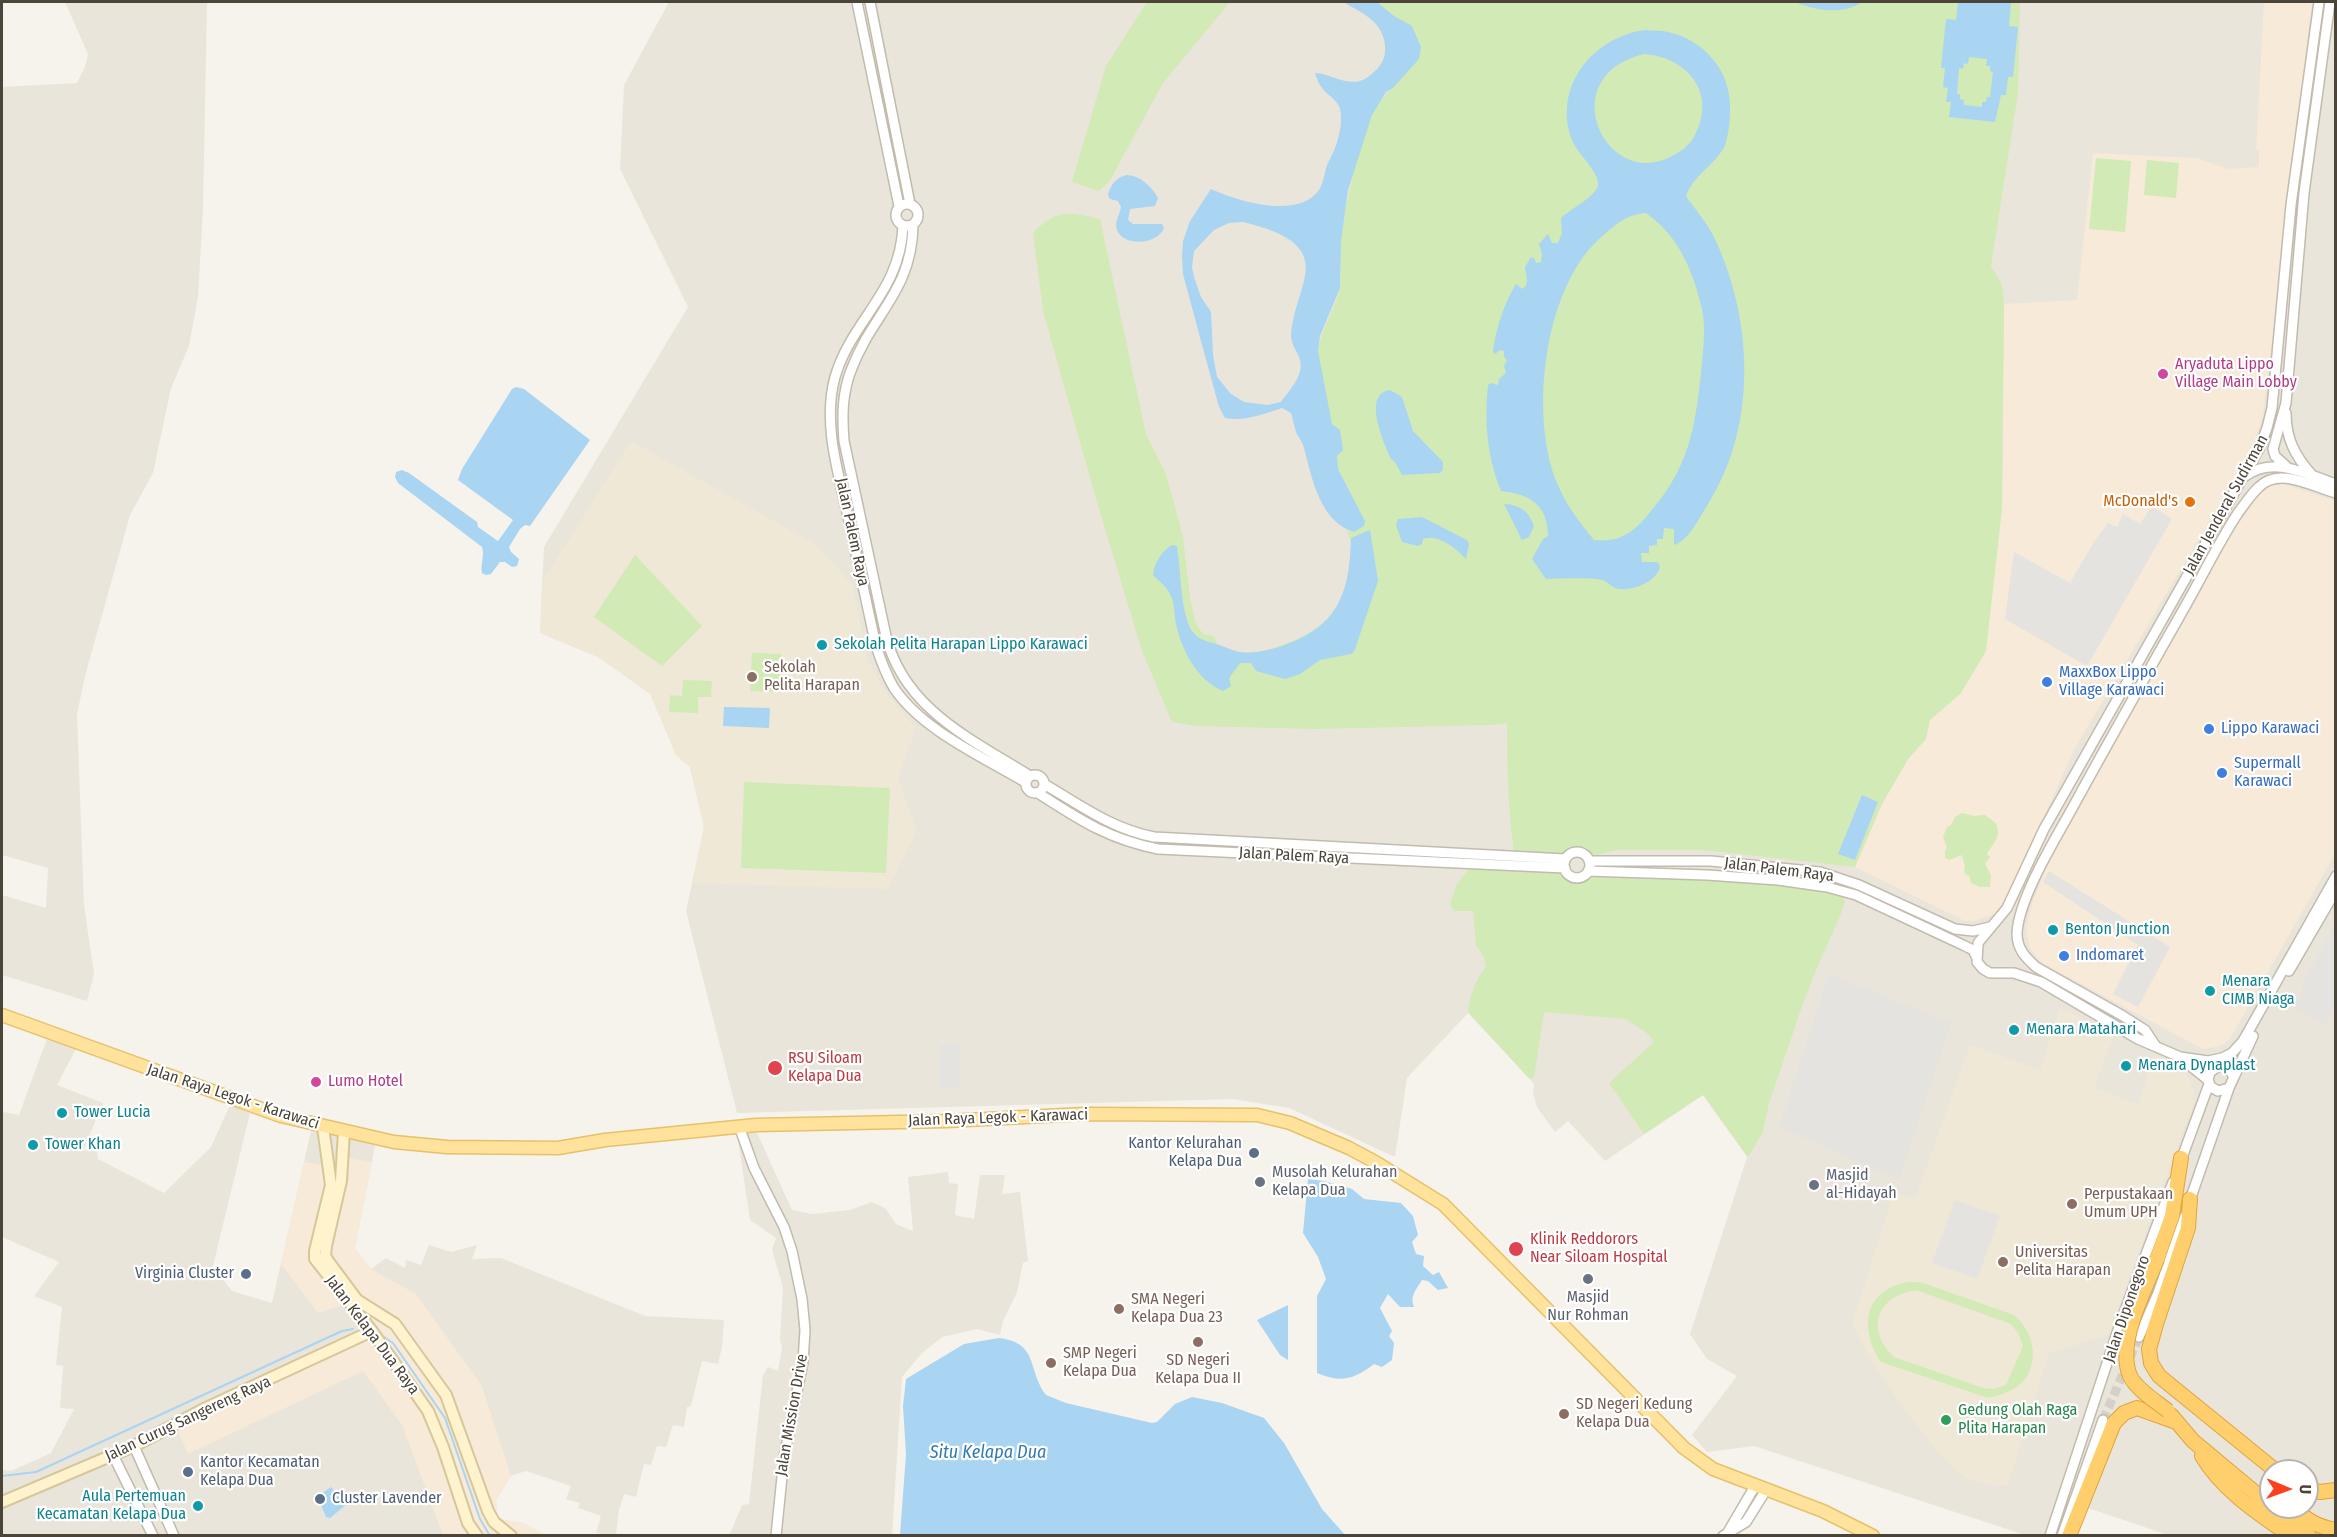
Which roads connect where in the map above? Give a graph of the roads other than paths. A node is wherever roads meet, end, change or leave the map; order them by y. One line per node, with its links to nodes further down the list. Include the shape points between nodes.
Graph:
1 (857, 2): 6 (street)
2 (870, 2): 5 (street)
3 (2319, 2): 9 (street, Jalan Jenderal Sudirman, via 2291,205 2271,408)
4 (2330, 2): 8 (street, Jalan Jenderal Sudirman, via 2304,194)
5 (910, 204): 6 (street); 7 (street, via 918,212 918,219)
6 (899, 206): 7 (street, via 896,217)
7 (908, 225): 20 (street, Jalan Palem Raya, via 894,274 850,344 835,378 831,399 833,444 874,636 894,689 914,712 935,728)
8 (2286, 403): 10 (street, Jalan Jenderal Sudirman); 12 (street, via 2290,445)
9 (2260, 447): 10 (street); 13 (street, Jalan Jenderal Sudirman)
10 (2273, 452): 11 (street, Jalan Jenderal Sudirman)
11 (2286, 466): 12 (street); 13 (street, via 2266,468)
12 (2314, 477): 14 (street)
13 (2241, 479): 16 (street, Jalan Jenderal Sudirman)
14 (2336, 484)
15 (2336, 493): 17 (street, Jalan Jenderal Sudirman, via 2279,478 2259,486 2230,525)
16 (2187, 578): 17 (street); 19 (street, Jalan Jenderal Sudirman)
17 (2179, 618): 18 (street, Jalan Jenderal Sudirman)
18 (2118, 724): 19 (street); 23 (street, Jalan Jenderal Sudirman)
19 (2096, 736): 26 (street, Jalan Jenderal Sudirman, via 2044,829)
20 (1028, 779): 21 (street, via 1033,775 1041,777); 22 (street, via 1028,790)
21 (1044, 784): 22 (street); 24 (street, Jalan Palem Raya, via 1117,827 1154,837)
22 (1038, 793): 24 (street, Jalan Palem Raya, via 1101,832 1158,849)
23 (2052, 846): 26 (street); 33 (street, Jalan Jenderal Sudirman, via 2031,887 2017,931 2021,953)
24 (1565, 864): 25 (street, via 1568,874 1576,878); 25 (street, via 1570,854 1577,852 1584,855)
25 (1588, 866): 30 (street, Jalan Palem Raya, via 1711,861 1820,872 1955,928 1973,931); 32 (street, Jalan Palem Raya, via 1827,887 1856,895 1963,945 1973,950)
26 (2026, 870): 30 (street, Jalan Jenderal Sudirman)
27 (2336, 876): 29 (street)
28 (2336, 890): 31 (street)
29 (2321, 901): 31 (street); 37 (street)
30 (1993, 927): 32 (street, via 1978,943)
31 (2314, 928): 39 (street)
32 (1976, 957): 34 (street, Jalan Palem Raya, via 1989,972 2022,975)
33 (2036, 967): 35 (street, Jalan Palem Raya)
34 (2071, 999): 35 (street); 38 (street, Jalan Palem Raya, via 2138,1039)
35 (2100, 1003): 38 (street, Jalan Palem Raya, via 2145,1030)
36 (2, 1015): 45 (main road, Jalan Raya Legok - Karawaci, via 281,1116)
37 (2246, 1036): 39 (street); 40 (street, Jalan Palem Raya, via 2232,1053 2222,1058 2208,1061)
38 (2156, 1045): 40 (street, Jalan Palem Raya)
39 (2244, 1054): 41 (street)
40 (2180, 1057): 42 (street, Jalan Palem Raya)
41 (2234, 1077): 42 (street, via 2220,1065 2210,1071); 43 (street)
42 (2208, 1082): 43 (street, via 2218,1091); 47 (street, Jalan Diponegoro)
43 (2229, 1088): 49 (street, Jalan Diponegoro)
44 (739, 1126): 46 (main road, Jalan Raya Legok - Karawaci, via 558,1148 427,1145); 59 (main road, Jalan Raya Legok - Karawaci, via 1169,1113 1257,1114 1290,1123 1358,1153 1443,1204 1683,1449 1713,1469); 72 (street, Jalan Mission Drive, via 792,1251 805,1330 803,1362 784,1457)
45 (323, 1127): 46 (main road, Jalan Raya Legok - Karawaci); 48 (main road)
46 (344, 1131): 48 (main road)
47 (2181, 1158): 53 (highway, bridge, via 2172,1216 2128,1334 2126,1356 2130,1376); 74 (street, Jalan Diponegoro, via 2121,1321)
48 (336, 1180): 50 (main road, via 330,1191)
49 (2190, 1199): 52 (street, Jalan Diponegoro); 58 (highway, via 2188,1228 2149,1349 2151,1363 2159,1376)
50 (320, 1256): 51 (main road, Jalan Kelapa Dua Raya, via 319,1265); 71 (main road, Jalan Kelapa Dua Raya, via 357,1300 400,1330 446,1395 488,1511 494,1522)
51 (372, 1331): 56 (main road, Jalan Curug Sangereng Raya); 70 (main road, Jalan Kelapa Dua Raya, via 428,1412 468,1522)
52 (2139, 1337)
53 (2172, 1417): 55 (highway); 76 (highway, via 2137,1408 2117,1417)
54 (2103, 1420): 75 (street)
55 (2193, 1441): 62 (highway); 77 (highway, via 2208,1466 2230,1489)
56 (134, 1446): 57 (main road, Jalan Curug Sangereng Raya); 69 (street)
57 (113, 1455): 63 (main road, Jalan Curug Sangereng Raya); 68 (street)
58 (2261, 1459)
59 (1761, 1488): 67 (street); 73 (main road, Jalan Raya Legok - Karawaci, via 1823,1511)
60 (2336, 1491): 61 (highway)
61 (2319, 1492)
62 (2259, 1497)
63 (2, 1502)
64 (2287, 1519): 78 (highway)
65 (2306, 1519): 66 (highway)
66 (2336, 1530)
67 (1726, 1534)
68 (153, 1536)
69 (174, 1536)
70 (477, 1536)
71 (511, 1536)
72 (776, 1536)
73 (1874, 1536)
74 (2050, 1536)
75 (2062, 1536)
76 (2069, 1536)
77 (2291, 1536)
78 (2309, 1536)

